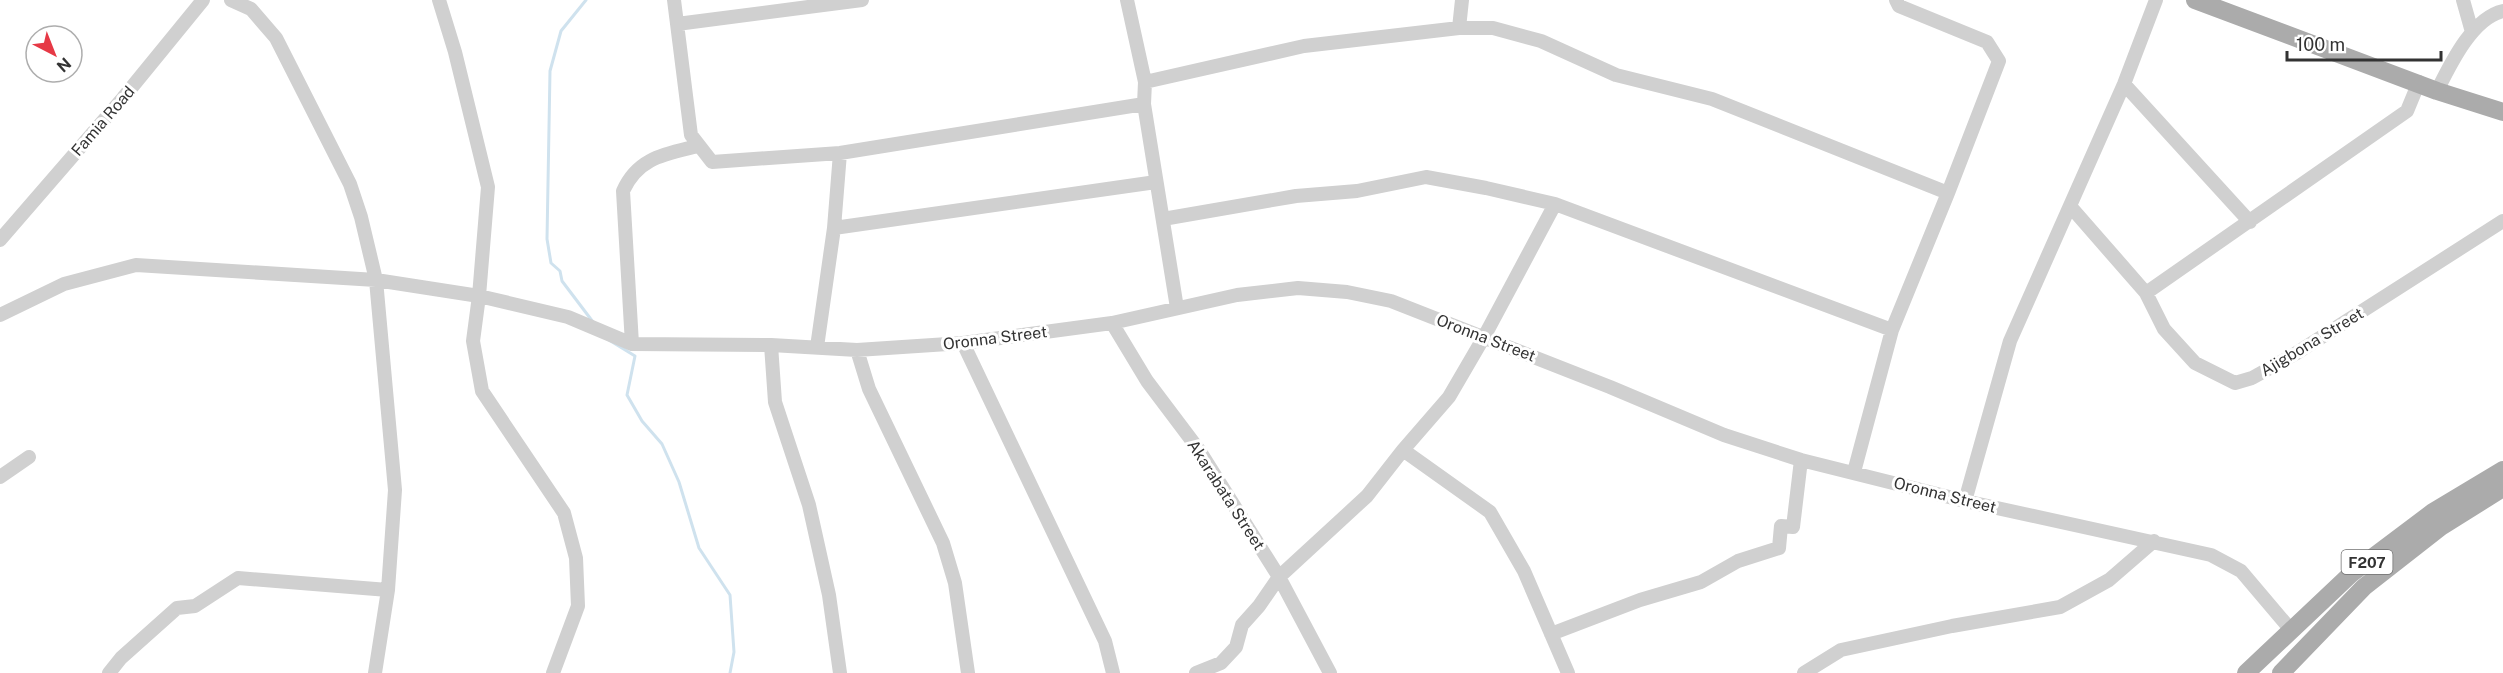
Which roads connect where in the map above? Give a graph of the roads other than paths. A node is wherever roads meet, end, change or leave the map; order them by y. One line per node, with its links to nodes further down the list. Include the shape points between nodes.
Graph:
1 (203, 0): 32 (street, Famia Road)
2 (231, 0): 33 (street, via 251,9 276,38 350,184)
3 (439, 0): 35 (street, via 488,188)
4 (674, 0): 13 (street)
5 (862, 0): 13 (street)
6 (1127, 0): 16 (street)
7 (1462, 0): 14 (street)
8 (1896, 0): 25 (street, via 1899,6 1987,42 1999,61)
9 (2156, 0): 18 (street)
10 (2195, 0): 17 (main road)
11 (2463, 0): 15 (street)
12 (2503, 11): 15 (street)
13 (677, 24): 22 (street, via 691,135)
14 (1459, 28): 16 (street, via 1304,46); 25 (street, via 1493,28 1541,41 1616,75 1712,99)
15 (2472, 32): 19 (street, via 2454,56)
16 (1145, 82): 20 (street)
17 (2419, 82): 19 (main road); 30 (street, via 2407,111)
18 (2124, 84): 27 (street); 30 (street)
19 (2437, 91): 21 (main road)
20 (1144, 104): 23 (street); 24 (street)
21 (2503, 112)
22 (699, 146): 23 (street, via 712,162); 41 (street, via 657,157 629,178 623,191)
23 (840, 153): 31 (street)
24 (1156, 182): 28 (street); 31 (street)
25 (1948, 193): 39 (street)
26 (1555, 204): 28 (street, via 1426,177); 39 (street); 40 (street)
27 (2070, 206): 34 (street, Ajigbona Street); 53 (street, via 2010,341)
28 (1163, 219): 36 (street)
29 (2503, 221): 34 (street, Ajigbona Street, via 2295,354 2235,383 2195,363 2164,329)
30 (2250, 222): 34 (street)
31 (834, 228): 44 (street)
32 (0, 240)
33 (376, 280): 35 (street); 37 (street, via 136,265 64,284); 56 (street, via 394,490)
34 (2146, 293)
35 (479, 296): 41 (street, via 568,317); 61 (street, via 473,341 483,392 564,513 576,558 578,606)
36 (1177, 308): 38 (street, Oronna Street); 40 (street, Oronna Street, via 1237,295 1298,288 1337,291 1391,301)
37 (2, 310)
38 (1112, 323): 42 (street, Oronna Street); 55 (street, Akarabata Street)
39 (1892, 330): 50 (street)
40 (1484, 337): 46 (street, via 1449,397); 48 (street, Oronna Street, via 1724,435)
41 (630, 343): 43 (street, Oronna Street)
42 (963, 343): 45 (street, Oronna Street); 64 (street, via 1104,641)
43 (771, 345): 44 (street, Oronna Street); 62 (street, via 775,402 809,505 829,595)
44 (817, 347): 45 (street, Oronna Street)
45 (857, 350): 63 (street, via 869,389 943,543 954,583)
46 (1403, 450): 55 (street, via 1367,495); 58 (street, via 1490,512 1524,571)
47 (29, 456): 51 (street)
48 (1802, 460): 50 (street, Oronna Street); 58 (street, via 1793,527 1781,526 1779,548 1738,561 1701,582)
49 (2503, 470): 57 (main road, F207, via 2433,512 2352,573)
50 (1854, 472): 53 (street, Oronna Street)
51 (0, 477)
52 (2503, 488): 70 (main road, F207, via 2442,526 2364,587)
53 (1965, 501): 54 (street, Oronna Street)
54 (2154, 541): 57 (street, Oronna Street, via 2211,555 2241,571); 68 (street, via 2109,580 2060,607 1841,651)
55 (1279, 577): 65 (street, via 1242,625 1236,647 1221,663); 66 (street, Akarabata Street)
56 (388, 590): 59 (street, via 238,578 195,606 177,608); 60 (street)
57 (2291, 630): 69 (main road, F207)
58 (1551, 634): 67 (street)
59 (109, 673)
60 (375, 673)
61 (553, 673)
62 (840, 673)
63 (968, 673)
64 (1113, 673)
65 (1196, 673)
66 (1330, 673)
67 (1568, 673)
68 (1804, 673)
69 (2246, 673)
70 (2281, 673)

